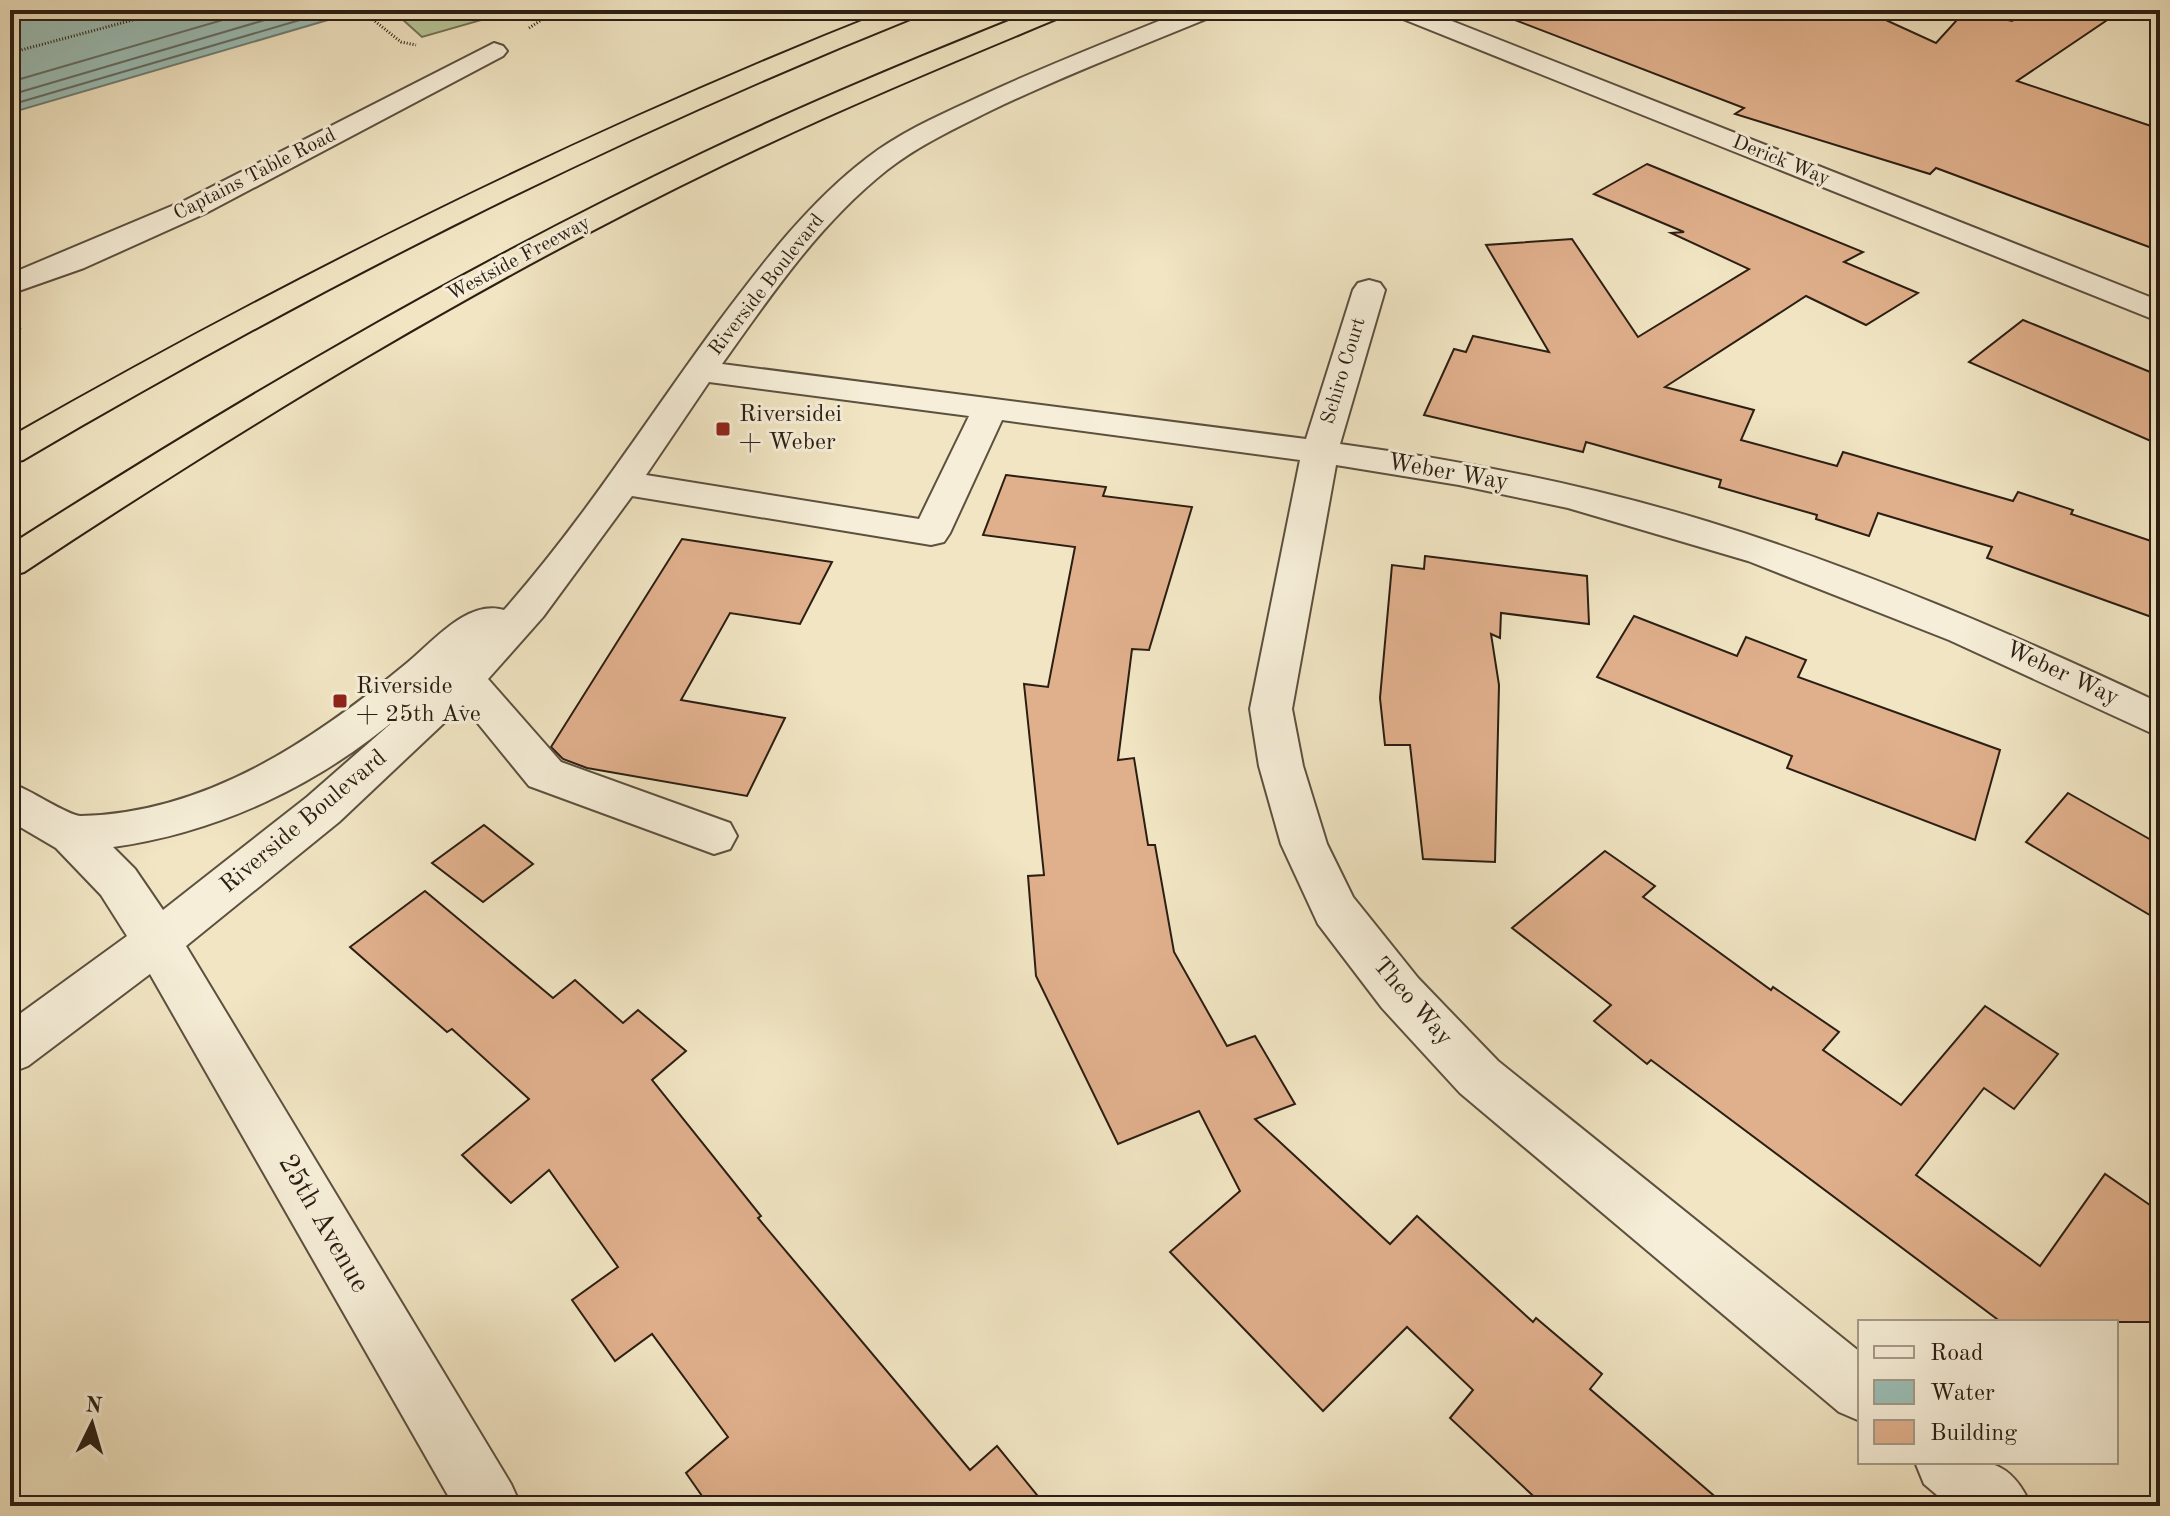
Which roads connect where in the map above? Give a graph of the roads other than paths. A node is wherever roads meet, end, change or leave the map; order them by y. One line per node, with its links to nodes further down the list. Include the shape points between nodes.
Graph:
1 (911, 10): 11 (highway, via 570,155 389,242)
2 (1057, 10): 14 (highway, Westside Freeway, via 878,83 663,183 415,315 118,492)
3 (1207, 10): 9 (street, Riverside Boulevard, via 1003,94 878,163 808,228)
4 (1402, 10): 8 (street, Derick Way)
5 (494, 51): 6 (street, Captains Table Road, via 229,190)
6 (10, 285)
7 (1369, 290): 12 (street, Schiro Court)
8 (2160, 312)
9 (699, 371): 10 (street, Weber Way); 13 (street, Riverside Boulevard)
10 (990, 408): 12 (street, Weber Way); 13 (street, via 931,533)
11 (10, 452)
12 (1320, 452): 17 (street, Weber Way, via 1485,477 1691,529 1930,615); 23 (street, Theo Way, via 1271,709 1304,844 1335,910 1400,993 1479,1077)
13 (622, 483): 15 (street, Riverside Boulevard)
14 (10, 563)
15 (540, 596): 16 (street, Riverside Boulevard); 19 (street, Riverside Boulevard, via 478,626 358,727 270,783 160,823)
16 (464, 678): 20 (street, via 545,774); 21 (street, Riverside Boulevard, via 314,820)
17 (2160, 721)
18 (10, 800): 19 (street)
19 (72, 835): 21 (street, via 118,882)
20 (714, 836)
21 (157, 941): 22 (street, Riverside Boulevard); 25 (street, 25th Avenue)
22 (10, 1050)
23 (1858, 1389)
24 (1948, 1464): 26 (street)
25 (489, 1506)
26 (1999, 1506)

